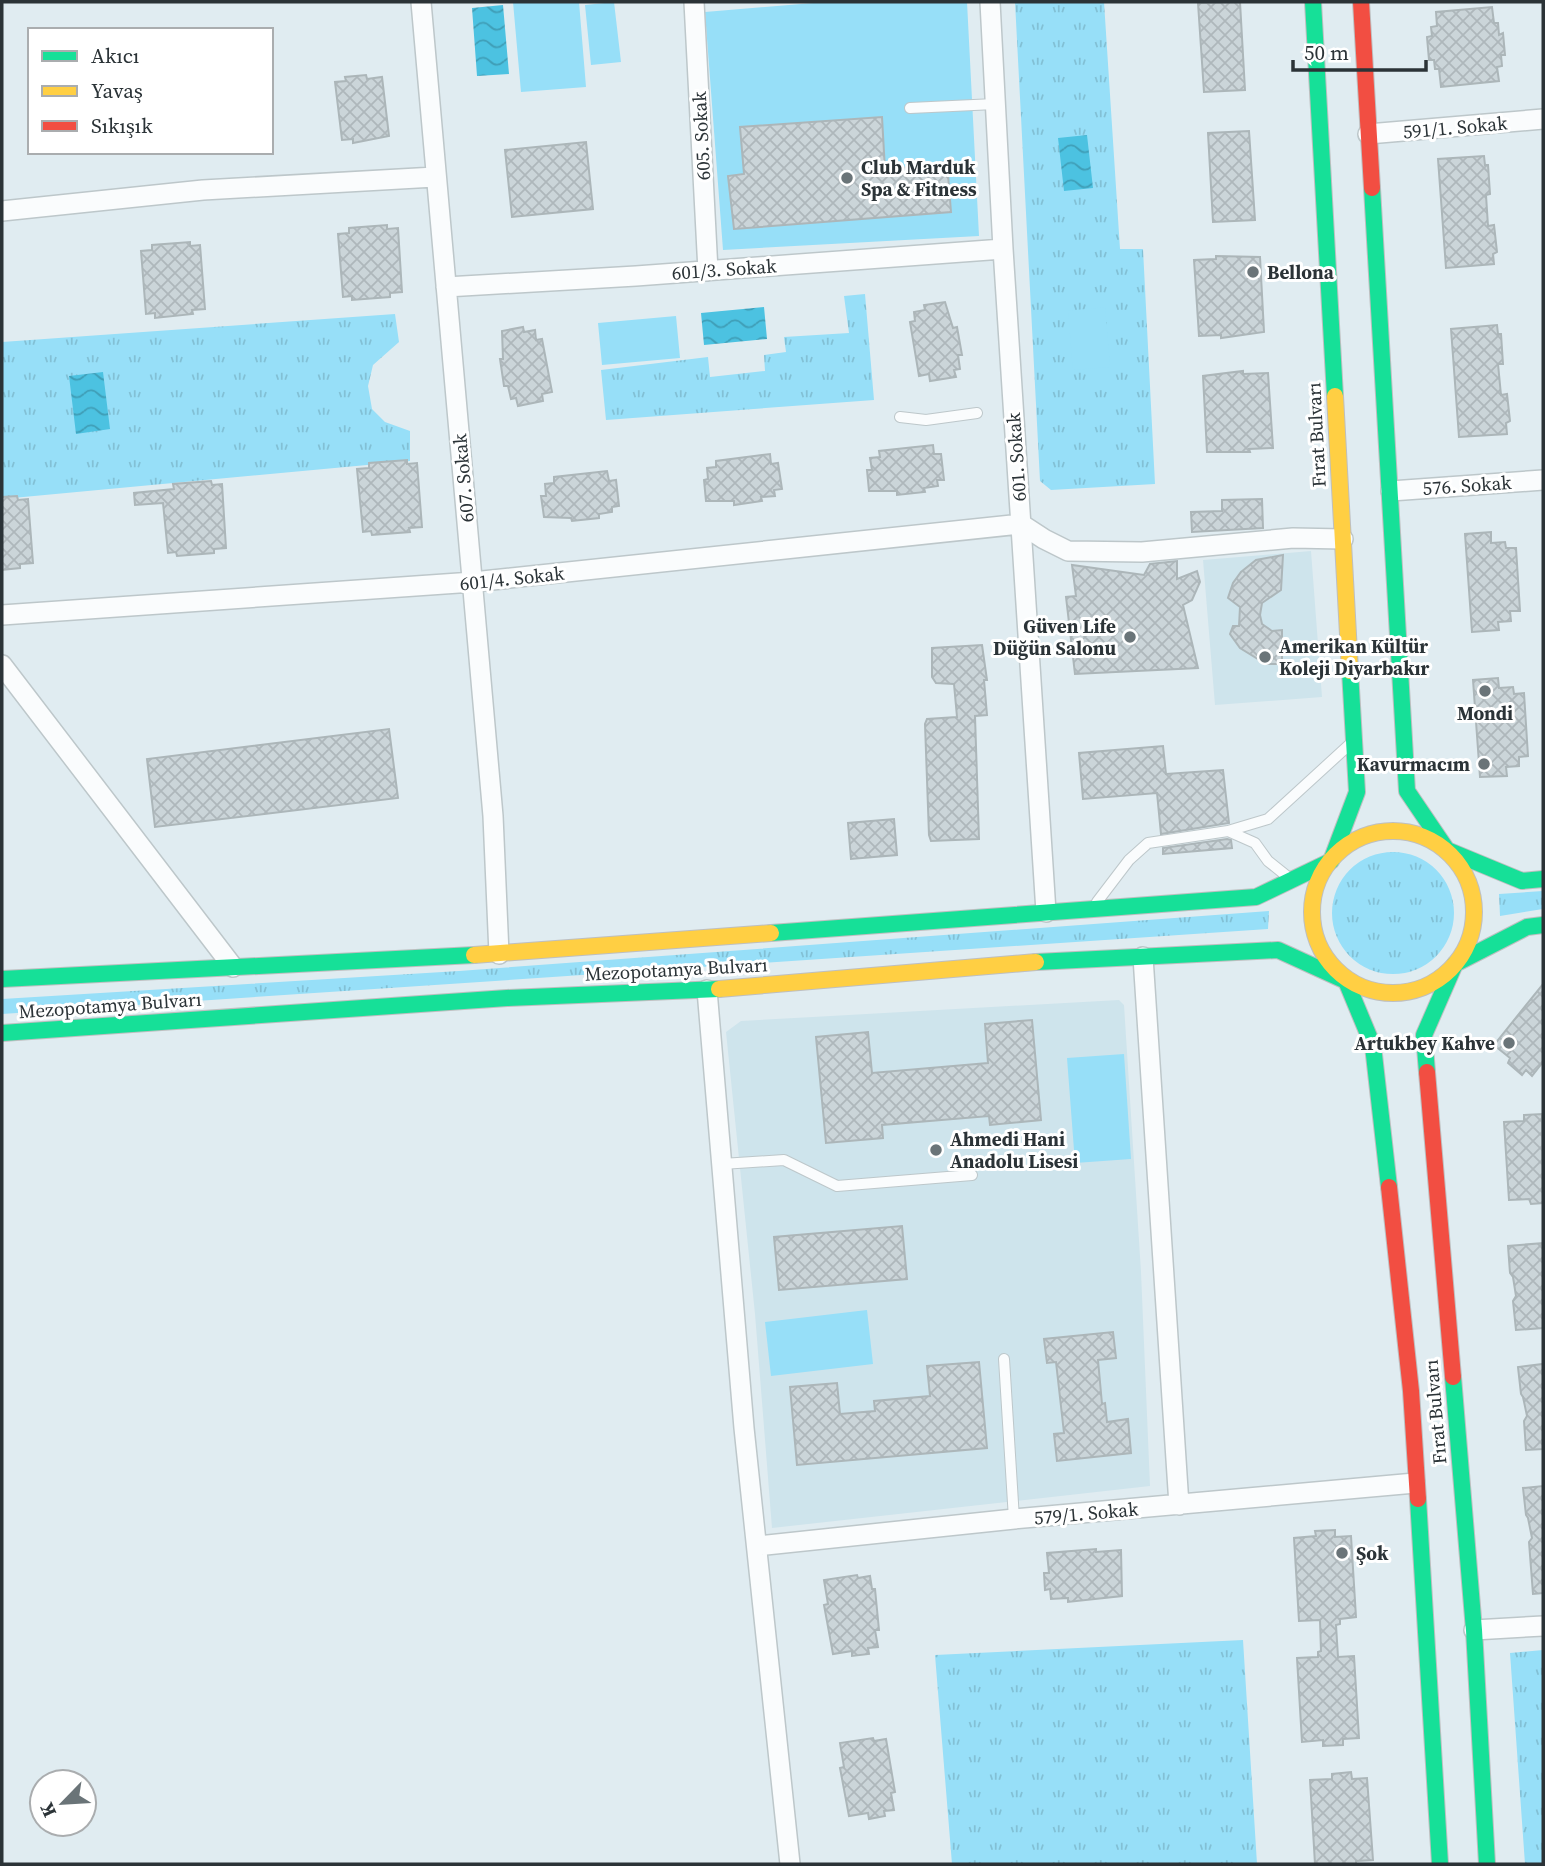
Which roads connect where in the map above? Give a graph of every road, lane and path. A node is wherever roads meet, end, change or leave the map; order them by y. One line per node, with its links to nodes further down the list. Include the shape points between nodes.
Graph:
1 (421, 2): 10 (street, 607. Sokak)
2 (694, 2): 13 (street, 605. Sokak)
3 (990, 2): 6 (street, 601. Sokak)
4 (1313, 2): 20 (main road, Fırat Bulvarı)
5 (1361, 2): 9 (main road)
6 (995, 104): 7 (lane); 12 (street, 601. Sokak)
7 (910, 108)
8 (1543, 119): 9 (street, 591/1. Sokak)
9 (1368, 134): 18 (main road)
10 (435, 177): 11 (street, via 203,190); 14 (street, 607. Sokak)
11 (2, 211)
12 (1003, 249): 13 (street, 601/3. Sokak); 19 (street, 601. Sokak)
13 (708, 271): 14 (street, 601/3. Sokak)
14 (446, 287): 21 (street, 607. Sokak)
15 (977, 413): 16 (lane, via 926,420)
16 (900, 417)
17 (1543, 480): 18 (street, 576. Sokak)
18 (1391, 491): 26 (main road, via 1407,791)
19 (1021, 524): 20 (street, via 1068,551 1142,552 1293,538); 21 (street, 601/4. Sokak); 31 (street, 601. Sokak)
20 (1343, 539): 24 (main road, Fırat Bulvarı)
21 (473, 582): 22 (street, 601/4. Sokak); 33 (street, 607. Sokak, via 494,816)
22 (2, 615)
23 (2, 665): 36 (street)
24 (1354, 740): 25 (lane, via 1268,818); 27 (main road, Fırat Bulvarı, via 1357,792)
25 (1228, 831): 29 (lane, via 1255,843); 30 (lane, via 1148,843)
26 (1447, 850): 27 (main road, via 1423,836 1398,830 1349,842); 28 (main road, via 1522,881); 35 (main road, via 1472,891 1474,917 1469,942)
27 (1331, 861): 29 (main road, Mezopotamya Bulvarı); 38 (main road, via 1316,883 1311,909 1315,936)
28 (1543, 879)
29 (1291, 880): 30 (main road, Mezopotamya Bulvarı, via 1256,897)
30 (1092, 908): 31 (main road, Mezopotamya Bulvarı)
31 (1046, 912): 33 (main road, Mezopotamya Bulvarı)
32 (1543, 925): 35 (main road, via 1527,927)
33 (499, 954): 36 (main road, Mezopotamya Bulvarı)
34 (1143, 957): 38 (main road, Mezopotamya Bulvarı, via 1278,950); 39 (main road, Mezopotamya Bulvarı); 45 (street)
35 (1455, 964): 38 (main road, via 1438,980 1392,994); 49 (main road, Fırat Bulvarı, via 1424,1035)
36 (233, 967): 37 (main road, Mezopotamya Bulvarı)
37 (2, 979)
38 (1346, 982): 44 (main road, Fırat Bulvarı, via 1373,1046 1410,1391)
39 (707, 990): 40 (main road, Mezopotamya Bulvarı, via 508,998); 41 (street)
40 (2, 1033)
41 (722, 1164): 42 (lane, via 784,1160 837,1186); 47 (street)
42 (972, 1175)
43 (1004, 1359): 46 (lane)
44 (1415, 1483): 45 (street, 579/1. Sokak); 51 (main road, Fırat Bulvarı)
45 (1179, 1505): 46 (street, 579/1. Sokak)
46 (1014, 1519): 47 (street, 579/1. Sokak)
47 (757, 1546): 50 (street)
48 (1543, 1626): 49 (street)
49 (1474, 1630): 52 (main road, Fırat Bulvarı)
50 (790, 1864)
51 (1440, 1864)
52 (1487, 1864)

